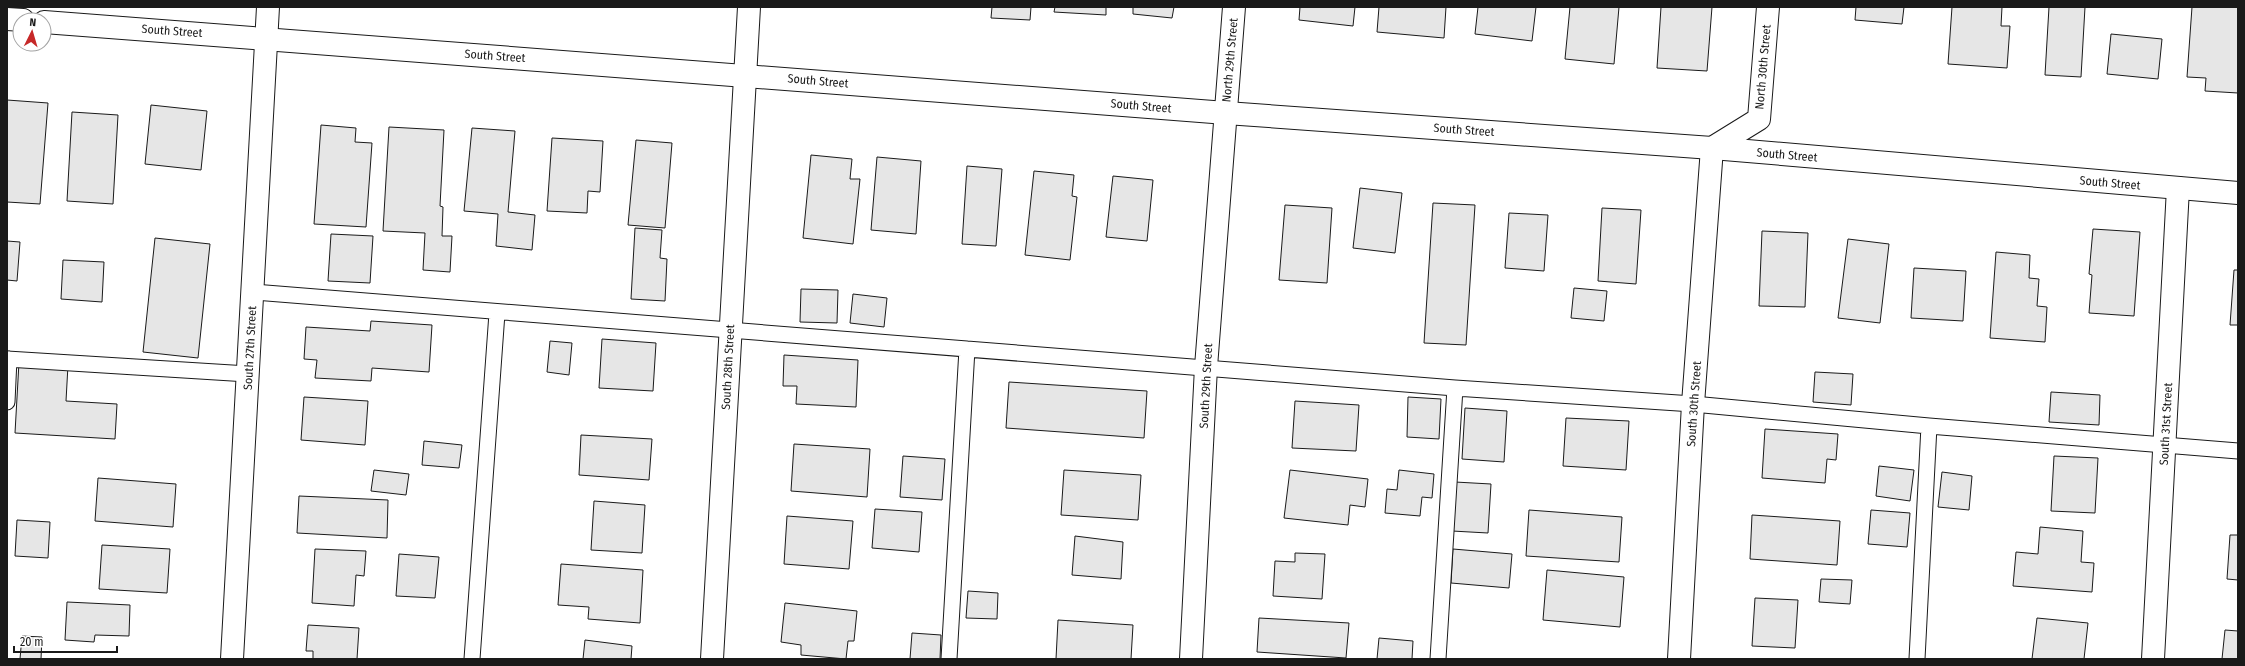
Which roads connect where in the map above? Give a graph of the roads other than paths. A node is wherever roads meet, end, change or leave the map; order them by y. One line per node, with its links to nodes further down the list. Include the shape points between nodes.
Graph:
1 (268, 7): 6 (street, South 27th Street)
2 (750, 7): 7 (street, South 28th Street)
3 (1234, 7): 8 (street, North 29th Street)
4 (1768, 7): 9 (street, North 30th Street, via 1759,119)
5 (52, 23): 6 (street, South Street)
6 (267, 38): 7 (street, South Street); 12 (street, South 27th Street)
7 (744, 74): 8 (street, South Street); 14 (street, South 28th Street)
8 (1226, 113): 9 (street, South Street); 17 (street, South 29th Street)
9 (1712, 148): 10 (street, South Street); 21 (street, South 30th Street)
10 (2178, 188): 11 (street, South Street); 23 (street, South 31st Street)
11 (2238, 193)
12 (253, 292): 13 (lane); 18 (street, South 27th Street)
13 (497, 312): 14 (lane); 26 (lane)
14 (730, 331): 15 (lane); 27 (street, South 28th Street)
15 (967, 349): 17 (lane); 28 (lane)
16 (8, 359): 18 (lane); 20 (lane)
17 (1206, 367): 19 (lane); 29 (street, South 29th Street)
18 (248, 374): 25 (street, South 27th Street)
19 (1455, 388): 21 (lane); 30 (lane)
20 (7, 402)
21 (1693, 404): 22 (lane); 31 (street, South 30th Street)
22 (1929, 426): 23 (lane); 32 (lane)
23 (2165, 444): 24 (lane); 33 (street, South 31st Street)
24 (2238, 450)
25 (232, 659)
26 (472, 659)
27 (712, 659)
28 (949, 659)
29 (1191, 659)
30 (1438, 659)
31 (1679, 659)
32 (1917, 659)
33 (2153, 659)

